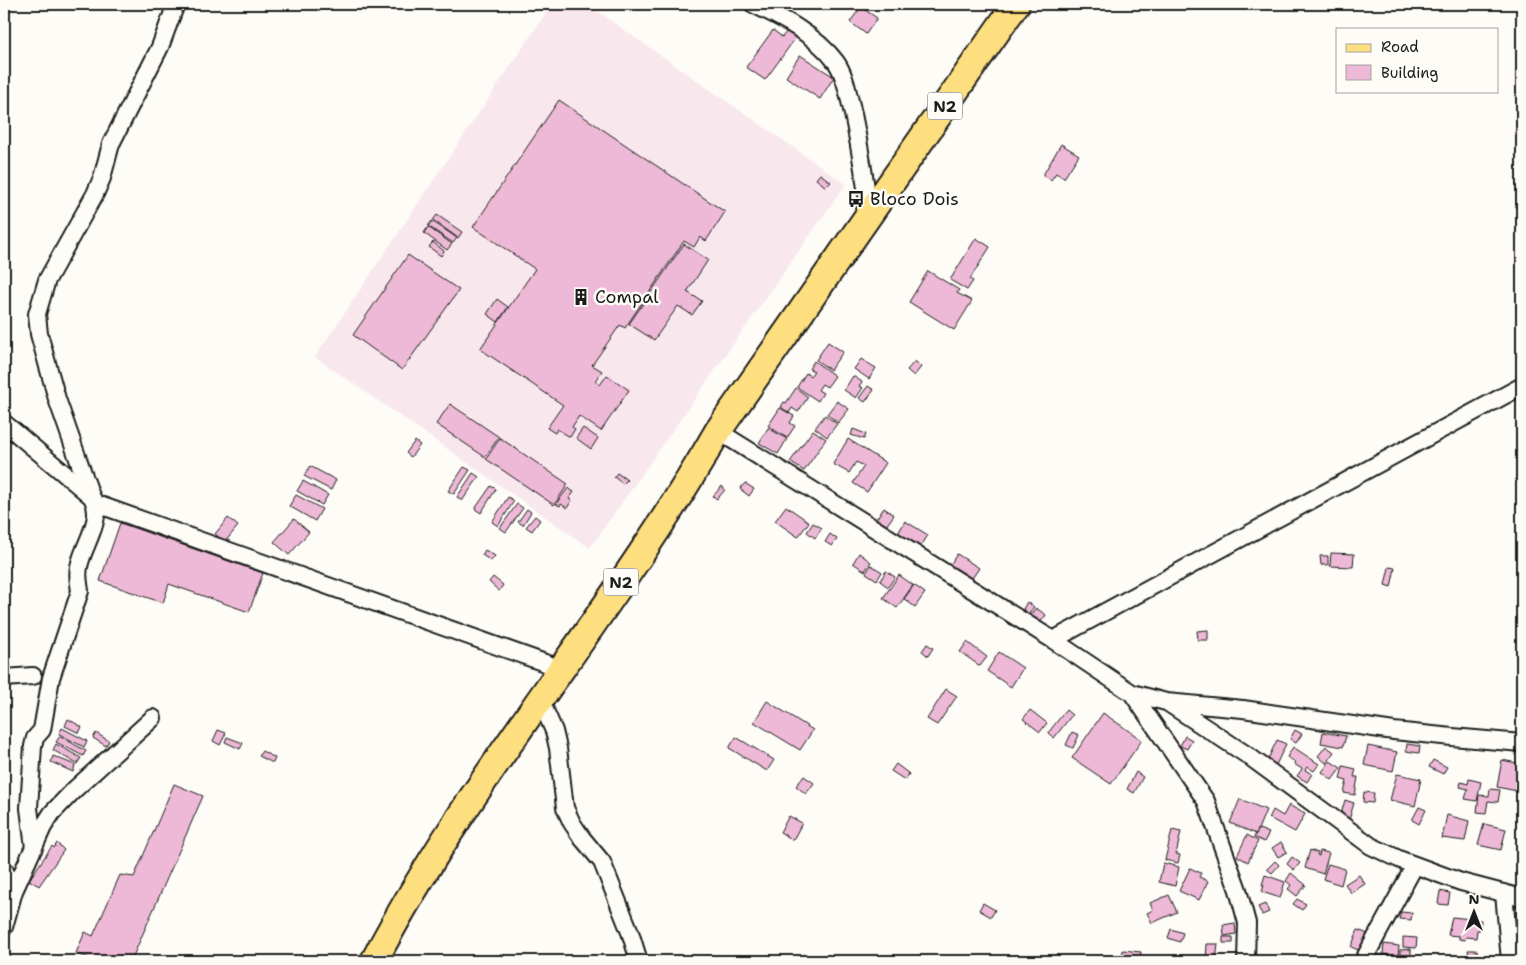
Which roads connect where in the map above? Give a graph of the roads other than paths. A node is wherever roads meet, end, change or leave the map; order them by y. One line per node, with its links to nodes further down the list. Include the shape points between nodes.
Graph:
1 (176, 4): 8 (street, via 160,47 111,144 95,194 47,280 37,314 39,334 57,399)
2 (752, 4): 4 (street, via 791,22 838,64 856,125)
3 (1016, 4): 4 (main road, N2)
4 (870, 214): 7 (main road, N2)
5 (1522, 386): 9 (street)
6 (4, 423): 8 (street)
7 (718, 431): 9 (street); 10 (main road, N2, via 685,488)
8 (94, 500): 10 (street); 18 (street, via 96,521 78,568 80,591 52,678 42,730 32,746 29,808)
9 (1053, 640): 13 (street)
10 (562, 669): 14 (main road, N2)
11 (34, 676): 12 (street)
12 (4, 678)
13 (1132, 693): 15 (street); 27 (street, via 1206,801 1247,923)
14 (540, 699): 25 (main road, N2, via 400,913); 26 (street, via 554,731 566,808 582,838 602,862)
15 (1166, 702): 17 (street, via 1243,709 1452,738); 19 (street, via 1250,757 1371,846)
16 (153, 718): 18 (street, via 52,813)
17 (1522, 743)
18 (34, 848): 21 (street)
19 (1415, 865): 22 (street); 28 (street)
20 (4, 869): 21 (street)
21 (14, 891): 24 (street)
22 (1504, 894): 23 (street); 29 (street)
23 (1522, 898)
24 (4, 927)
25 (374, 961)
26 (639, 961)
27 (1246, 961)
28 (1363, 961)
29 (1510, 961)

